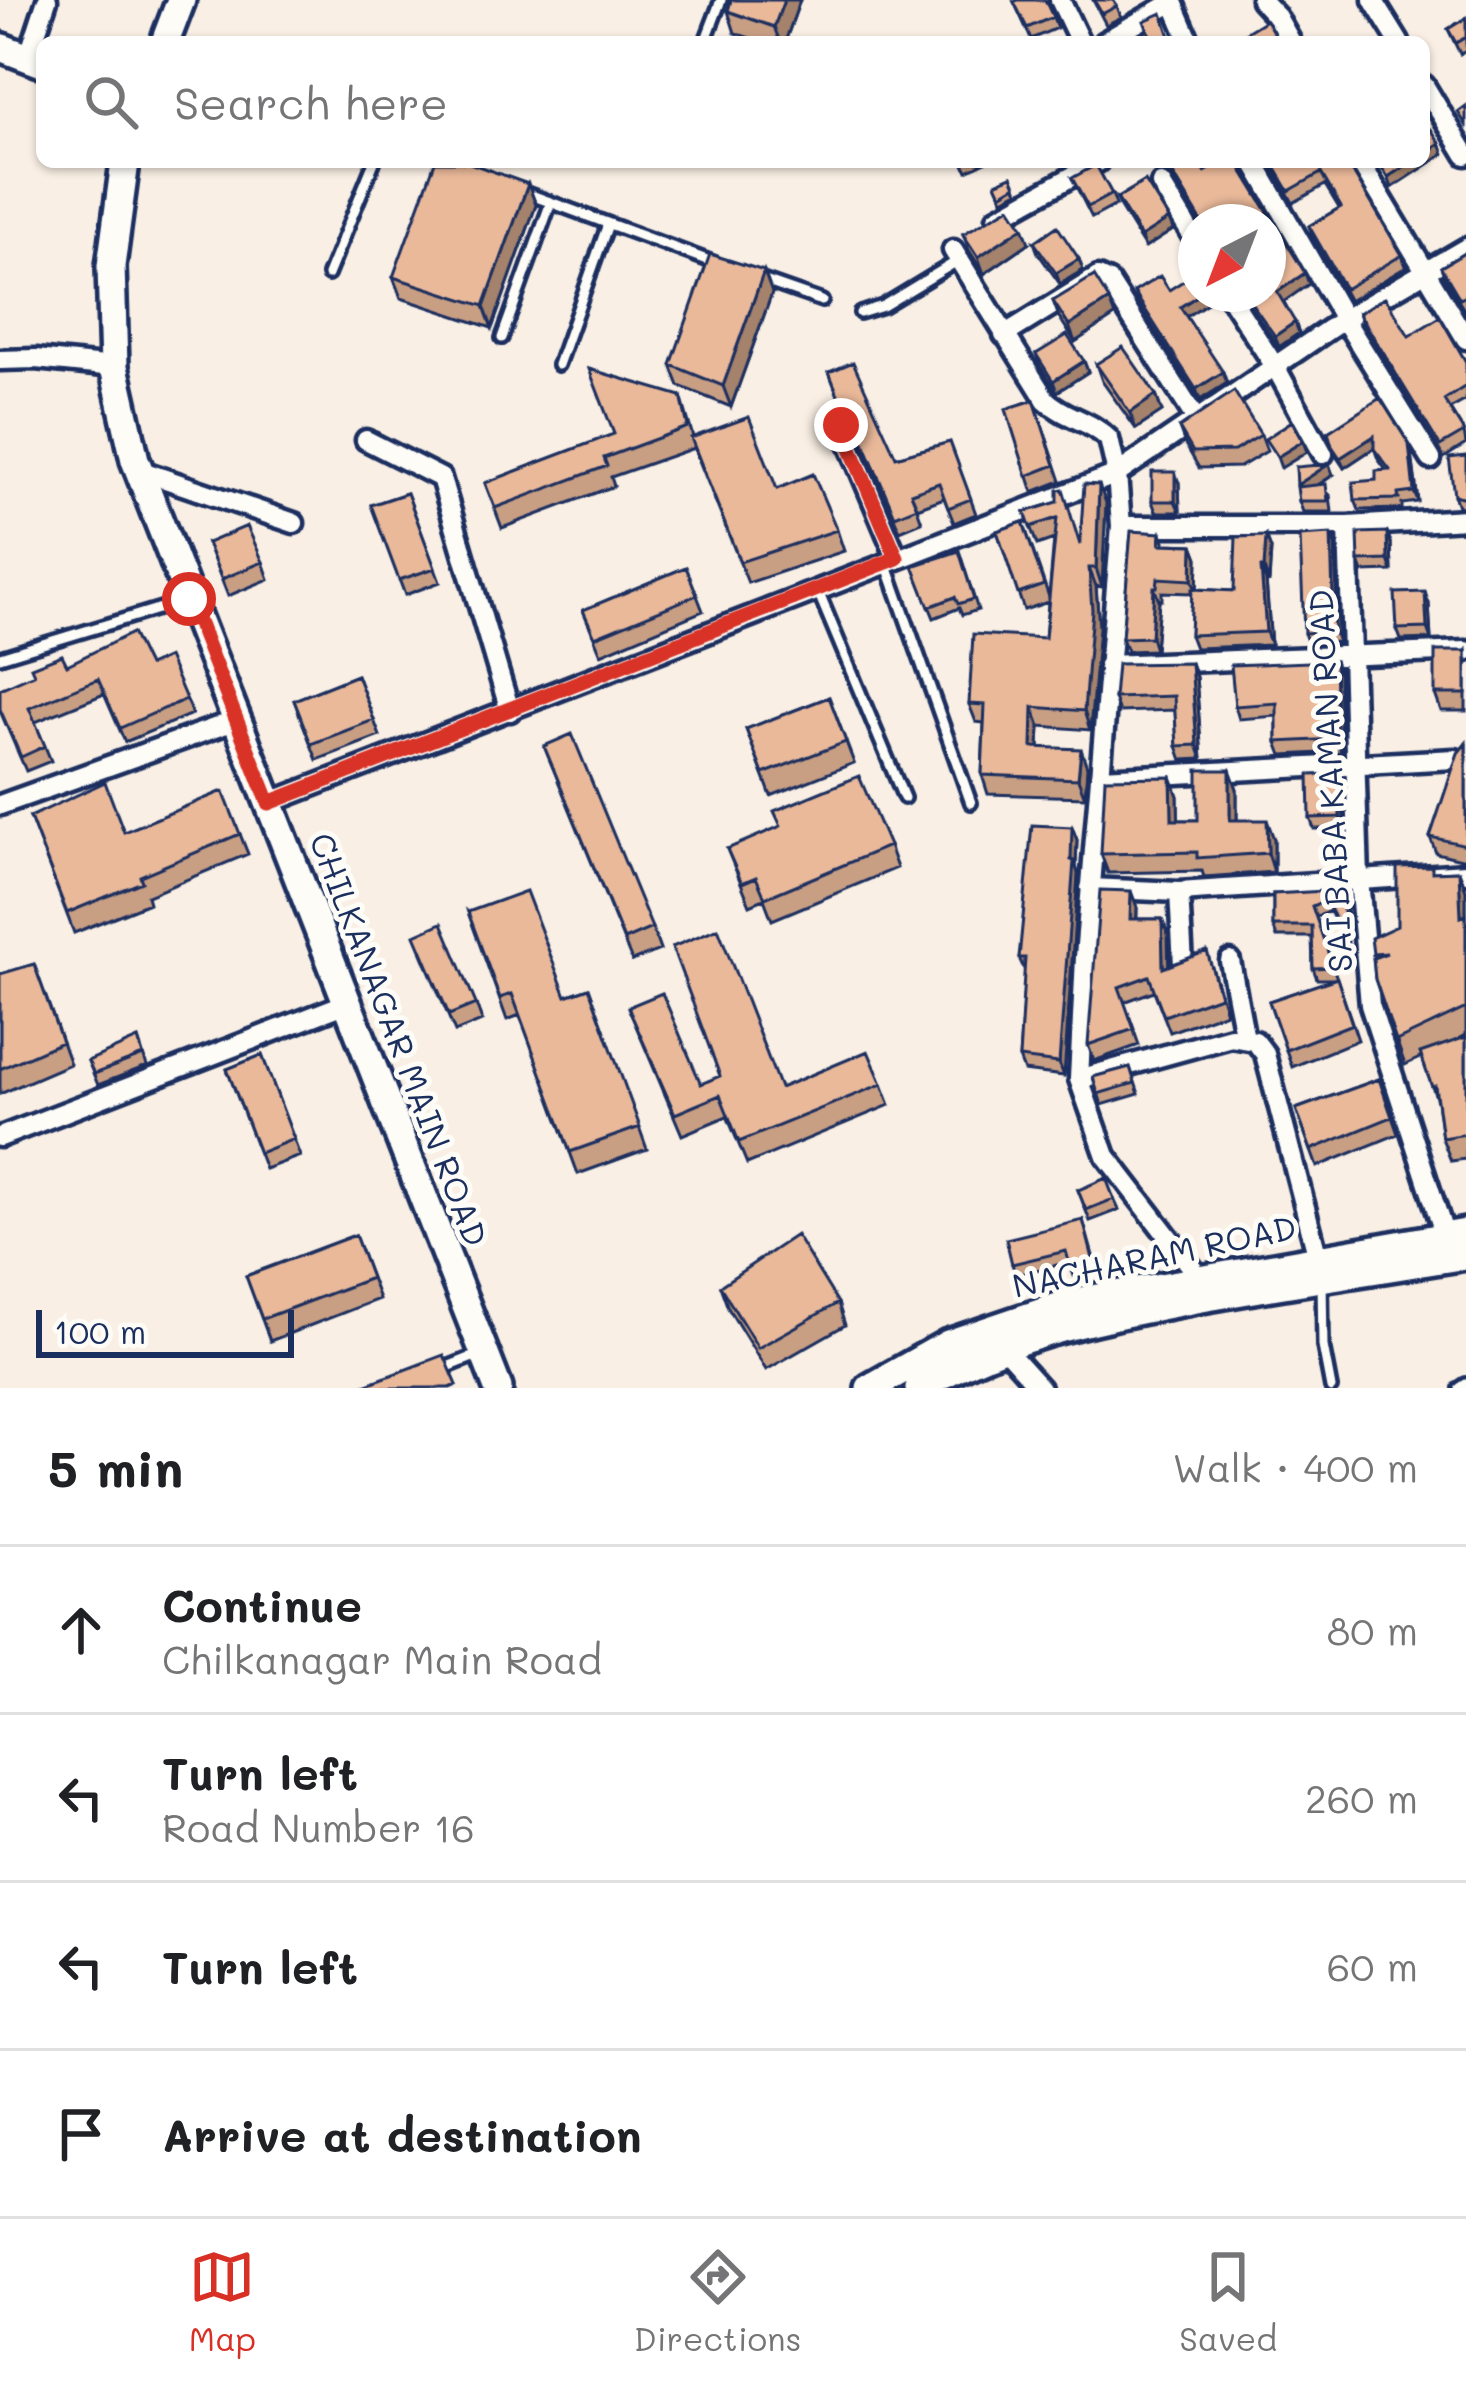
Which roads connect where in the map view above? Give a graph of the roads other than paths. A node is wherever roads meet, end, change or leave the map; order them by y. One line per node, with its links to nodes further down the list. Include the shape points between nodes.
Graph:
1 (46, 0): 8 (street)
2 (181, 0): 9 (main road)
3 (721, 0): 10 (lane)
4 (1060, 0): 11 (street)
5 (1261, 0): 14 (street)
6 (1373, 0): 15 (street)
7 (1173, 1): 12 (street); 13 (street)
8 (39, 36)
9 (167, 36)
10 (707, 36)
11 (1077, 36)
12 (1114, 36)
13 (1188, 36)
14 (1288, 36)
15 (1395, 36)
16 (0, 47): 17 (main road)
17 (35, 60)
18 (1430, 95): 19 (street)
19 (1466, 155)
20 (124, 168): 46 (main road, CHILKANAGAR MAIN ROAD, via 112,266)
21 (372, 168): 35 (lane)
22 (1087, 168): 29 (street)
23 (1257, 168): 40 (street)
24 (1363, 168): 34 (street)
25 (1161, 184): 28 (street)
26 (508, 186): 27 (lane)
27 (551, 202): 30 (lane); 42 (lane)
28 (1178, 212)
29 (989, 222)
30 (608, 224): 33 (lane); 45 (lane)
31 (1466, 248): 34 (street)
32 (955, 251): 39 (lane, via 884,306); 41 (street)
33 (736, 270)
34 (1423, 271): 40 (street); 43 (street)
35 (328, 275)
36 (758, 278): 37 (lane)
37 (822, 301)
38 (1240, 312): 47 (street)
39 (860, 313)
40 (1344, 320): 47 (street); 52 (street)
41 (1004, 335): 48 (street, via 1098,277 1109,282); 54 (street, via 1046,400 1108,439)
42 (502, 338)
43 (1466, 339)
44 (0, 360): 46 (street)
45 (558, 365)
46 (113, 368): 53 (main road, CHILKANAGAR MAIN ROAD)
47 (1276, 368): 48 (street); 51 (street)
48 (1196, 419): 54 (street)
49 (841, 425): 59 (street)
50 (366, 440): 66 (street, via 441,478)
51 (1323, 454)
52 (1431, 459)
53 (139, 470): 56 (street); 61 (main road, CHILKANAGAR MAIN ROAD)
54 (1117, 474): 57 (street); 59 (street)
55 (1466, 519): 58 (street)
56 (294, 524)
57 (1121, 526): 58 (street); 65 (street)
58 (1348, 526): 63 (street, SAI BABA KAMAN ROAD)
59 (891, 560): 60 (street); 73 (lane)
60 (817, 590): 66 (street); 71 (lane)
61 (189, 599): 64 (lane); 67 (main road, CHILKANAGAR MAIN ROAD)
62 (1466, 651): 63 (street)
63 (1353, 656): 65 (street); 69 (street, SAI BABA KAMAN ROAD)
64 (0, 657)
65 (1108, 664): 70 (street)
66 (509, 711): 72 (street)
67 (235, 721): 72 (main road, CHILKANAGAR MAIN ROAD); 74 (street)
68 (1455, 759): 69 (street)
69 (1357, 764): 70 (street); 76 (street, SAI BABA KAMAN ROAD)
70 (1102, 778): 77 (street)
71 (904, 798)
72 (269, 803): 81 (main road, CHILKANAGAR MAIN ROAD)
73 (971, 803)
74 (0, 805)
75 (1466, 873): 76 (street)
76 (1359, 879): 78 (street); 85 (street, SAI BABA KAMAN ROAD, via 1370,1005)
77 (1090, 888): 78 (street); 83 (street)
78 (1179, 892): 80 (street)
79 (1230, 961): 82 (street)
80 (1184, 965)
81 (347, 1004): 84 (street); 89 (main road, CHILKANAGAR MAIN ROAD)
82 (1245, 1039): 83 (street); 86 (street, via 1264,1054)
83 (1079, 1079): 87 (street, via 1106,1156)
84 (0, 1137)
85 (1459, 1241): 86 (main road, NACHARAM ROAD)
86 (1320, 1268): 87 (main road, NACHARAM ROAD); 88 (main road, NACHARAM ROAD); 95 (lane)
87 (1200, 1278): 92 (main road, NACHARAM ROAD, via 1022,1316 948,1344)
88 (1004, 1347): 93 (main road, NACHARAM ROAD); 94 (street)
89 (485, 1352): 90 (lane); 91 (main road, CHILKANAGAR MAIN ROAD)
90 (436, 1371)
91 (498, 1388)
92 (870, 1388)
93 (920, 1388)
94 (1040, 1388)
95 (1331, 1388)

